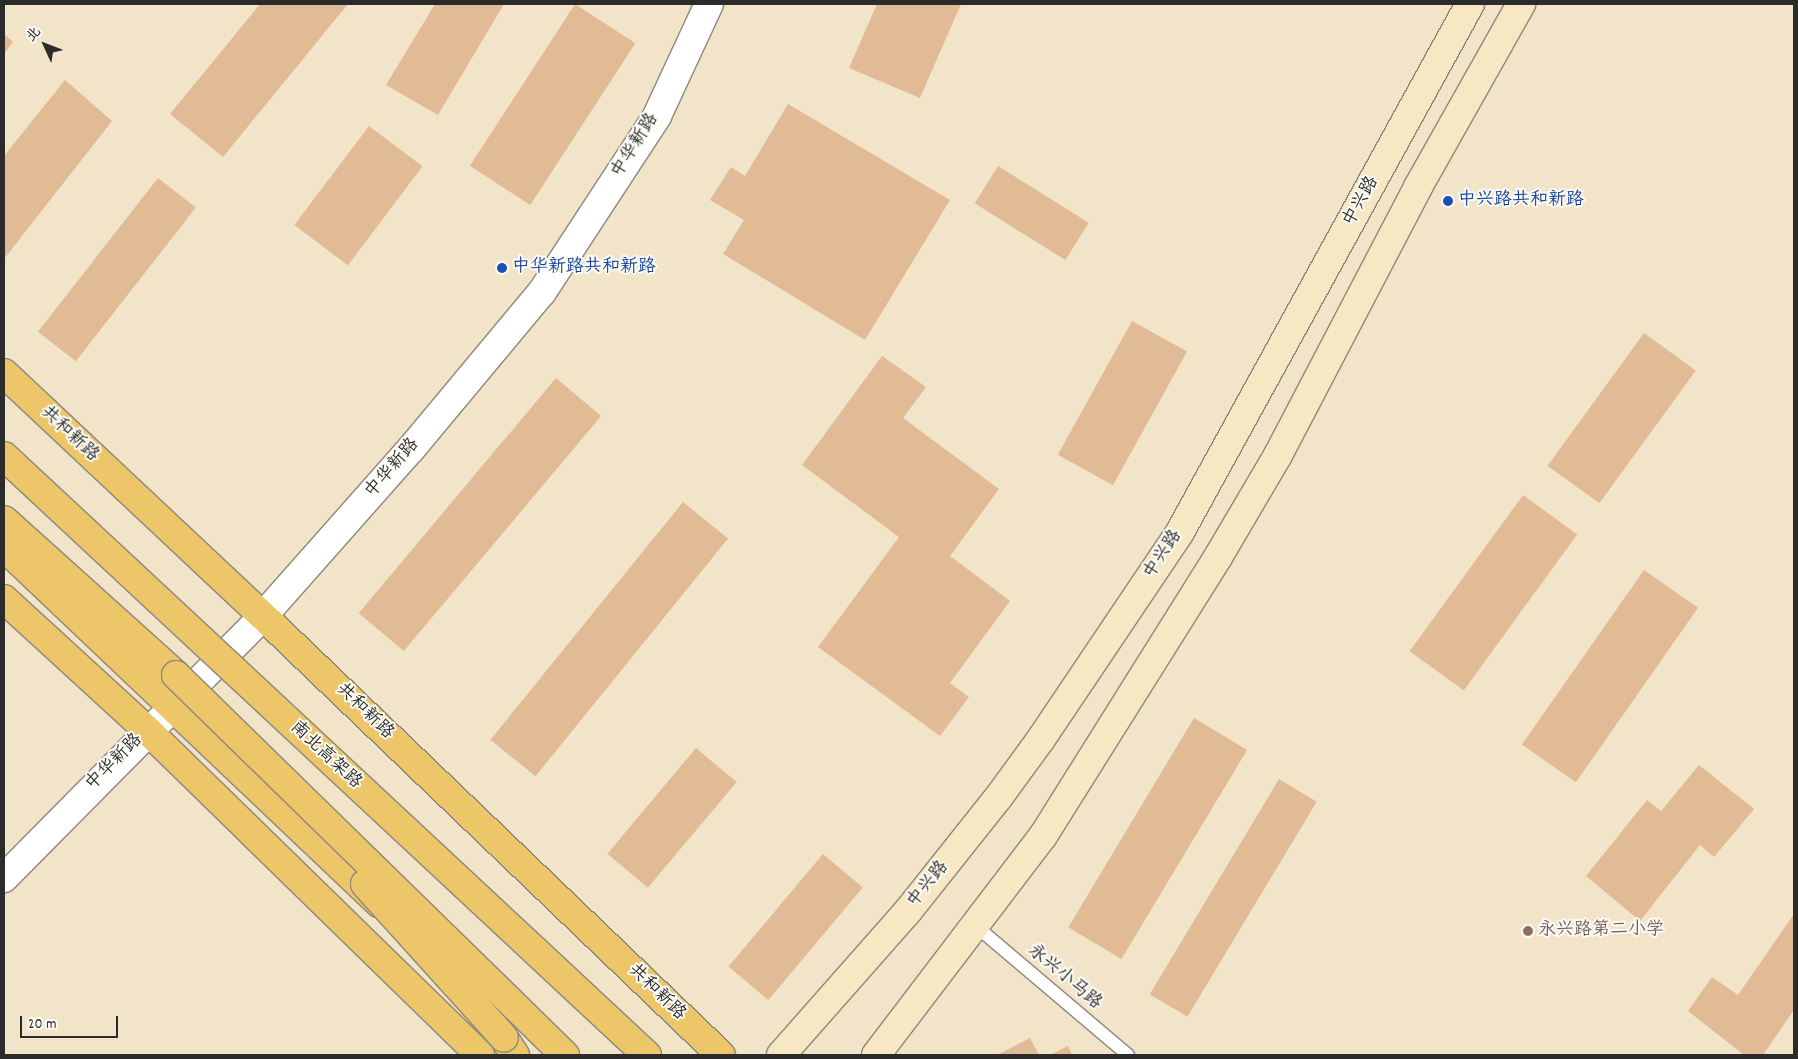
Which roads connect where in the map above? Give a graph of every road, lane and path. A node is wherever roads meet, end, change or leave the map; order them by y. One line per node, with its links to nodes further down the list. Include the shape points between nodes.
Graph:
1 (709, 4): 9 (street, 中华新路, via 657,116 542,292 411,449)
2 (1470, 4): 21 (main road, 中兴路, via 1210,482 1149,578 998,798 908,911)
3 (1521, 4): 14 (main road, via 1418,186 1278,455 1218,557 1084,766 1044,836)
4 (4, 373): 9 (main road, 共和新路)
5 (4, 456): 19 (main road, 南北高架路, bridge)
6 (4, 520): 10 (main road)
7 (4, 547): 11 (main road)
8 (4, 599): 12 (main road)
9 (264, 616): 11 (street, 中华新路); 20 (main road, 共和新路)
10 (176, 676): 16 (main road, bridge, via 504,1038); 18 (main road, bridge)
11 (173, 705): 12 (street, 中华新路); 17 (main road, via 521,1040)
12 (148, 731): 13 (street, 中华新路); 15 (main road)
13 (4, 878)
14 (977, 927): 22 (main road); 23 (lane, 永兴小马路)
15 (480, 1055)
16 (515, 1055)
17 (529, 1055)
18 (565, 1055)
19 (646, 1055)
20 (721, 1055)
21 (781, 1055)
22 (876, 1055)
23 (1128, 1055)

